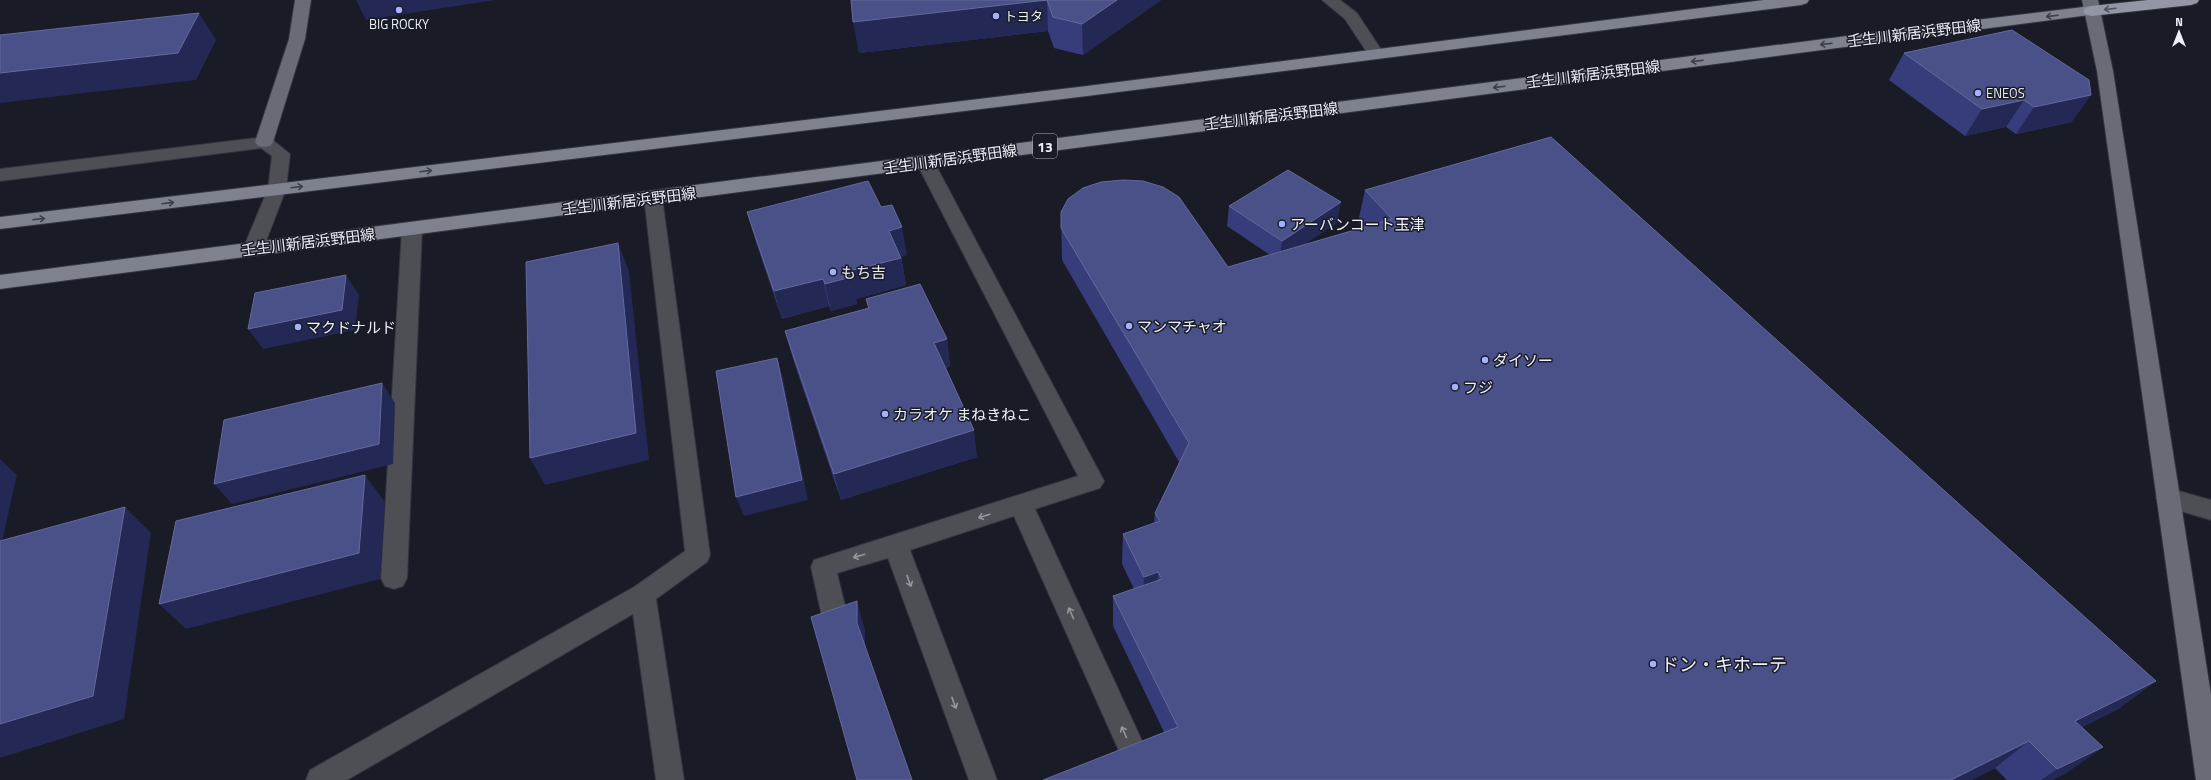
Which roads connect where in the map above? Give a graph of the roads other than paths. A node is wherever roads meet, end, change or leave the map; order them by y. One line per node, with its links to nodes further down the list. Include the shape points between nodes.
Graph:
1 (303, 0): 7 (street, via 297,39)
2 (1330, 0): 6 (street, via 1351,16)
3 (1801, 0): 6 (main road)
4 (2191, 0): 5 (highway, one-way to 5)
5 (2090, 6): 8 (main road, 壬生川新居浜野田線 / 13, one-way to 8, via 1885,36); 16 (street, via 2105,71)
6 (1376, 54): 10 (main road, one-way to 6)
7 (264, 142): 9 (street); 10 (street, via 282,154)
8 (925, 162): 11 (main road, 壬生川新居浜野田線 / 13); 17 (street, via 1092,481)
9 (0, 175)
10 (276, 189): 12 (main road, one-way to 10); 14 (street)
11 (653, 197): 13 (main road, 壬生川新居浜野田線 / 13); 21 (street, via 698,555)
12 (0, 223)
13 (412, 229): 14 (main road, 壬生川新居浜野田線 / 13); 20 (street)
14 (253, 248): 15 (main road, 壬生川新居浜野田線 / 13)
15 (0, 282)
16 (2168, 498): 18 (street); 27 (street)
17 (1021, 504): 19 (street, one-way to 19); 26 (street, one-way to 17)
18 (2211, 510)
19 (896, 545): 22 (street, one-way to 22, via 823,567); 25 (street, one-way to 25)
20 (394, 578)
21 (643, 595): 23 (street); 24 (street)
22 (847, 662)
23 (320, 780)
24 (670, 780)
25 (983, 780)
26 (1146, 780)
27 (2210, 780)

